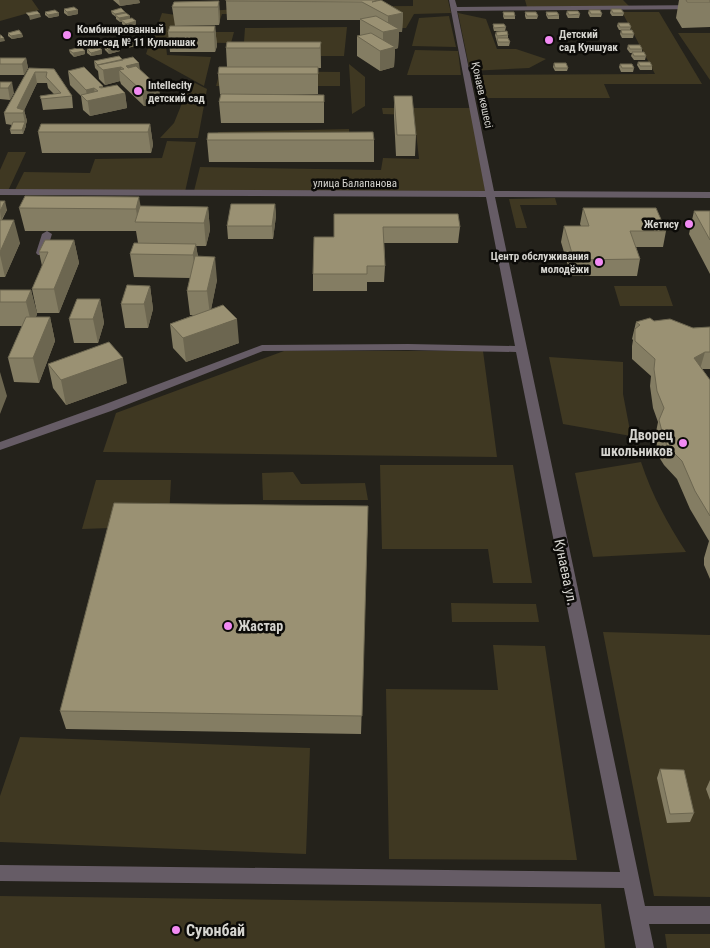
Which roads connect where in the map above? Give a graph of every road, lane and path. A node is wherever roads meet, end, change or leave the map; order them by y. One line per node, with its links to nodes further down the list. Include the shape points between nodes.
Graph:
1 (452, 0): 3 (street, Қонаев көшесі)
2 (710, 7): 3 (street)
3 (454, 9): 5 (street, Қонаев көшесі)
4 (0, 192): 5 (street, улица Балапанова)
5 (490, 195): 6 (street, улица Балапанова); 9 (street, Кунаева ул.)
6 (710, 195)
7 (47, 234): 8 (street)
8 (41, 253)
9 (521, 349): 10 (street, via 262,348); 12 (street, Кунаева ул.)
10 (0, 446)
11 (0, 873): 12 (street)
12 (630, 880): 13 (street, Кунаева ул.)
13 (638, 915): 14 (street); 15 (street, Кунаева ул.)
14 (710, 916)
15 (645, 948)

